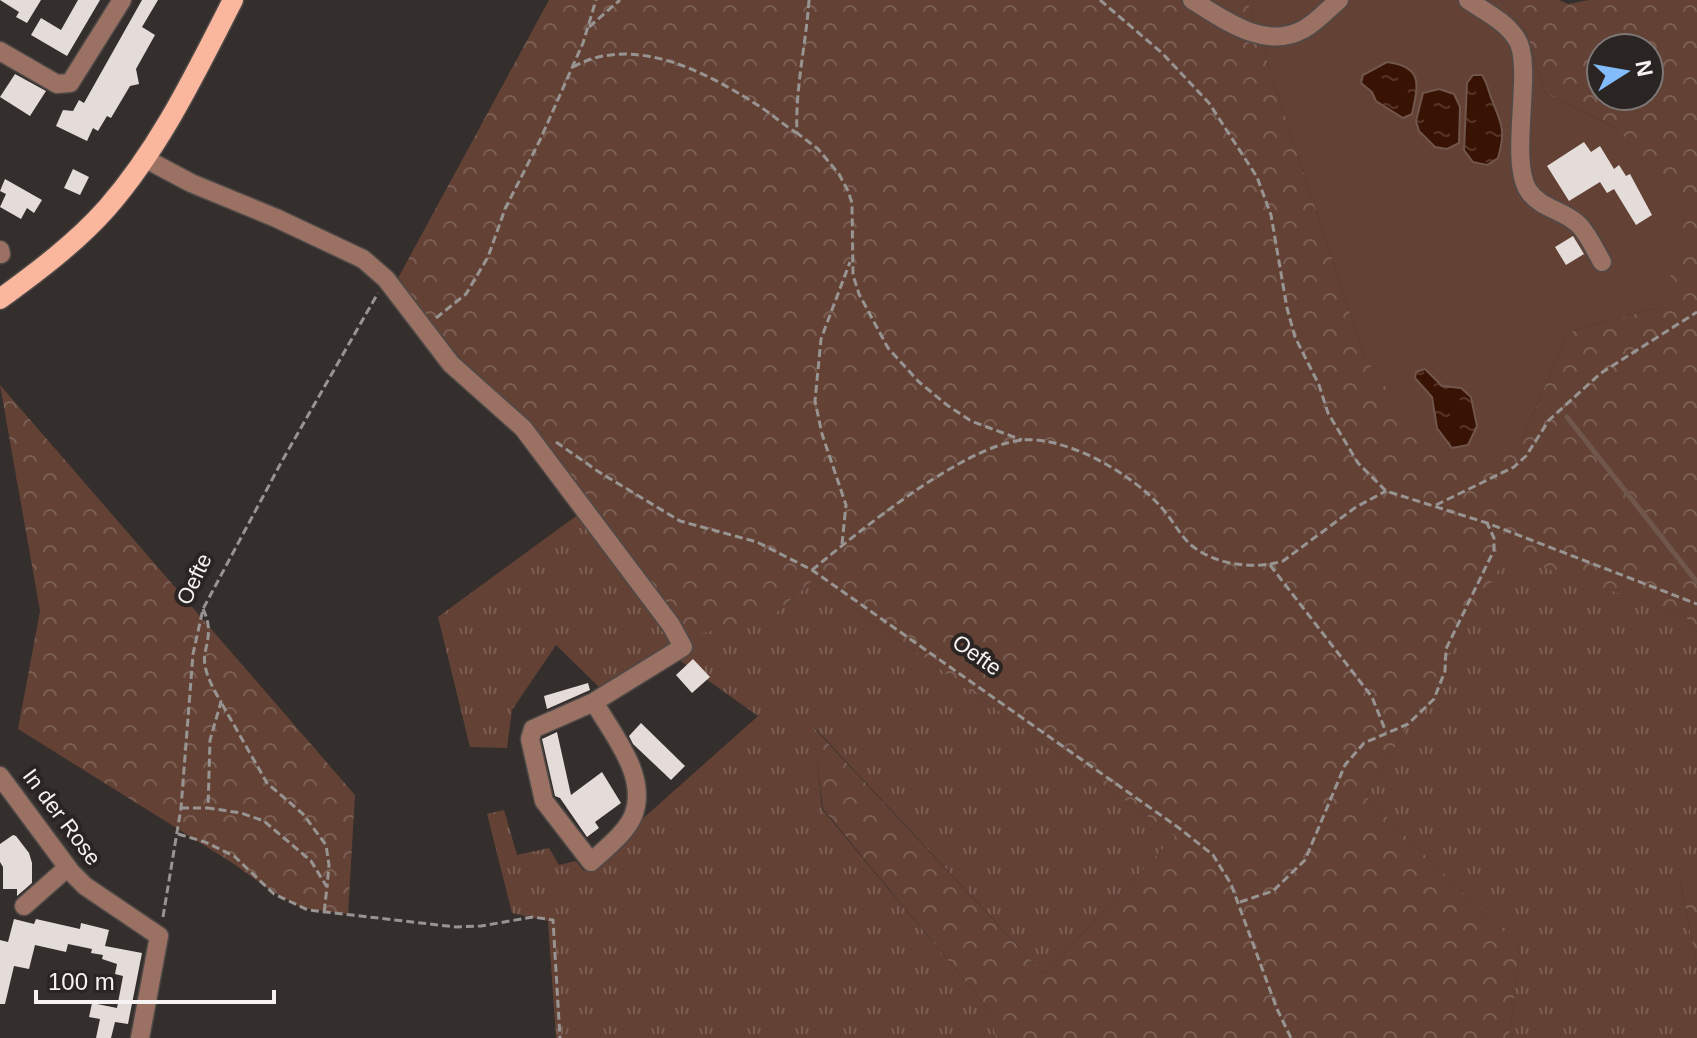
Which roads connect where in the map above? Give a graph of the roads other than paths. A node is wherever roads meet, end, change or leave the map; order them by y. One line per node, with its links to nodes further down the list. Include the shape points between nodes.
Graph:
1 (122, 0): 6 (street, via 70,83 57,84)
2 (233, 0): 7 (main road, via 173,116)
3 (1192, 0): 4 (street, via 1261,36 1283,37 1305,29)
4 (1339, 0)
5 (1468, 0): 8 (street, via 1508,27 1519,41 1526,188 1537,201 1578,224)
6 (0, 51)
7 (144, 158): 9 (main road, via 106,209); 10 (street, via 363,259 386,279 451,364 523,428 683,647)
8 (1602, 262)
9 (0, 299)
10 (594, 702): 10 (street, via 533,729 530,739 544,801 591,862 633,818 638,790 631,766)
11 (0, 776): 12 (street, In der Rose)
12 (67, 868): 13 (street); 14 (street, In der Rose, via 159,936)
13 (24, 906)
14 (140, 1038)

